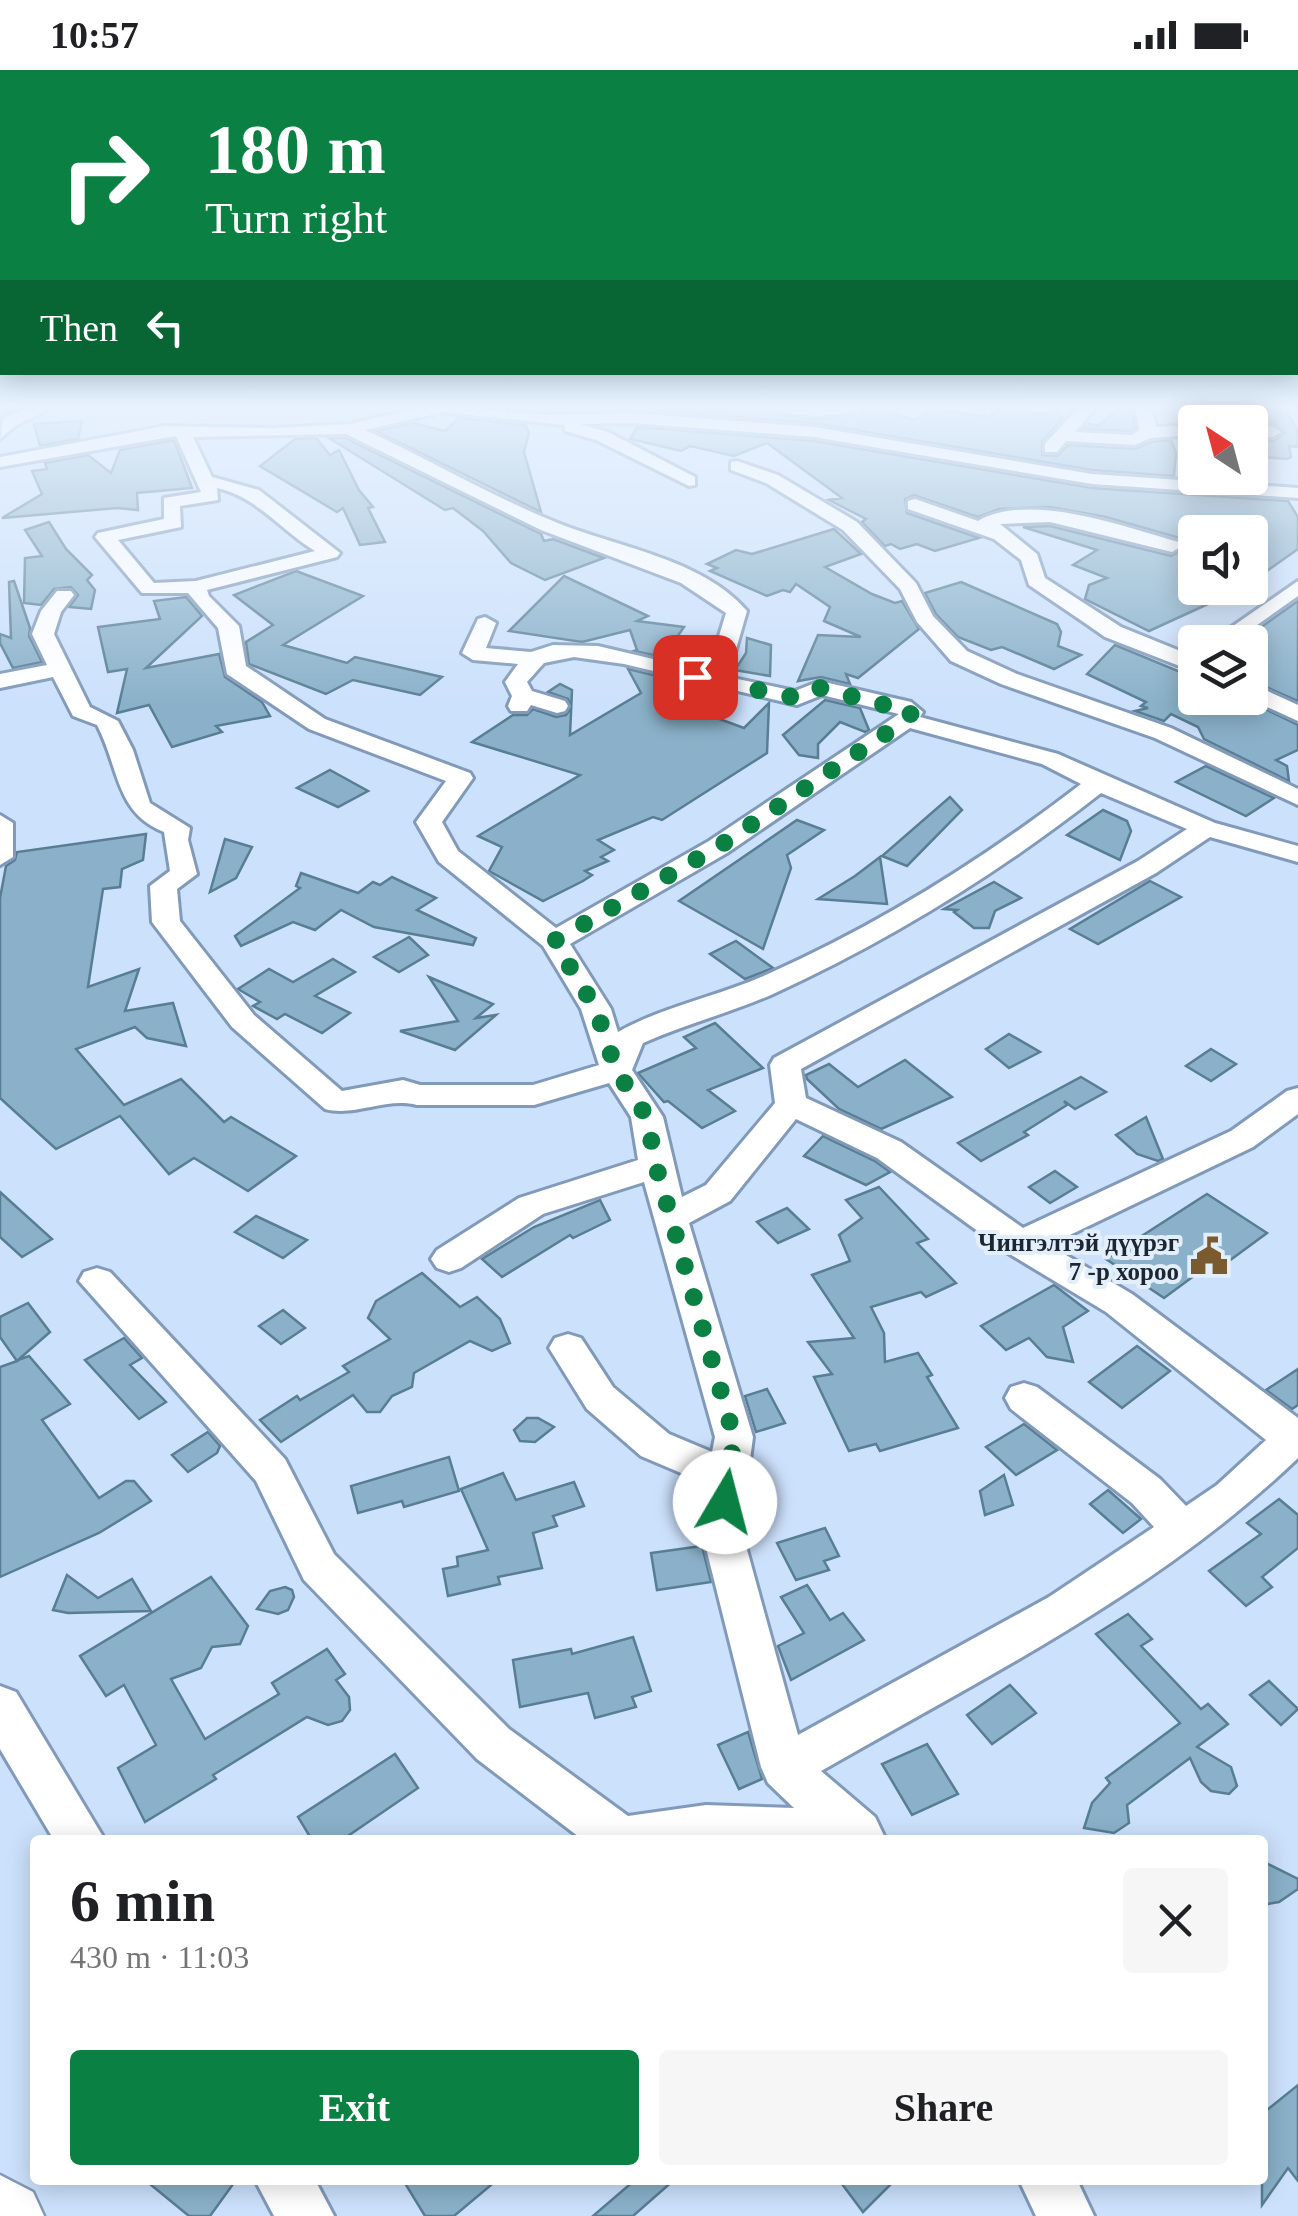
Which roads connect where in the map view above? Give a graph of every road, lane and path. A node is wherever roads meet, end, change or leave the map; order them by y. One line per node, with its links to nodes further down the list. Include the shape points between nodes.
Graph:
1 (171, 505): 9 (street, via 174,523 104,537 149,589)
2 (272, 505): 9 (street, via 290,527 330,553)
3 (502, 505): 17 (street, via 719,595 737,612)
4 (815, 505): 23 (street, via 850,526 909,587 924,618 958,656 1164,734)
5 (915, 505): 6 (street)
6 (994, 533): 7 (street, via 986,523 998,515 1025,514); 13 (street, via 1030,558 1036,580 1092,619)
7 (1172, 546)
8 (1298, 586): 12 (street)
9 (196, 587): 28 (street, via 228,626 235,669 317,724 461,778 429,822 448,856)
10 (64, 595): 15 (street, via 43,634)
11 (485, 624): 14 (street, via 473,653)
12 (1244, 625)
13 (1178, 657)
14 (534, 659): 17 (street, via 576,650); 19 (street, via 516,682 521,701)
15 (60, 669): 16 (street); 29 (street, via 81,711 106,721 128,788 151,820 177,828 184,874 164,886 166,922 243,1021 336,1102 404,1090 534,1095)
16 (0, 681)
17 (716, 681): 21 (street, via 797,698 820,688 903,708 912,712)
18 (1268, 699): 20 (street)
19 (557, 706)
20 (1298, 714)
21 (906, 720): 22 (street, via 1050,759); 28 (street, via 718,847)
22 (1098, 784): 25 (street); 29 (street, via 1033,835 878,932 754,992 630,1036)
23 (1298, 798)
24 (0, 823): 27 (street)
25 (1206, 828): 26 (street); 31 (street, via 1147,868 785,1065)
26 (1298, 854)
27 (0, 856)
28 (554, 941): 29 (street, via 596,1009)
29 (616, 1070): 32 (street, via 647,1117)
30 (1298, 1098): 34 (street, via 1242,1139)
31 (791, 1104): 33 (street, via 718,1193); 34 (street, via 888,1150)
32 (656, 1166): 33 (street); 35 (street, via 532,1206)
33 (672, 1217): 40 (street, via 734,1437)
34 (1020, 1244): 39 (street, via 1119,1303)
35 (449, 1259)
36 (97, 1281): 45 (street, via 271,1470 319,1567 492,1744)
37 (568, 1348): 40 (street, via 600,1398 654,1445)
38 (1024, 1398): 41 (street, via 1146,1491)
39 (1295, 1436): 41 (street, via 1231,1497)
40 (729, 1476): 43 (street, via 721,1528)
41 (1182, 1530): 43 (street, via 1064,1610)
42 (0, 1707): 44 (street)
43 (784, 1766): 48 (street)
44 (78, 1835)
45 (615, 1835)
46 (657, 1835): 47 (street, via 706,1828)
47 (826, 1835)
48 (858, 1835)
49 (286, 2185): 53 (street)
50 (1050, 2185): 54 (street)
51 (0, 2209): 52 (main road)
52 (8, 2216)
53 (306, 2216)
54 (1066, 2216)

